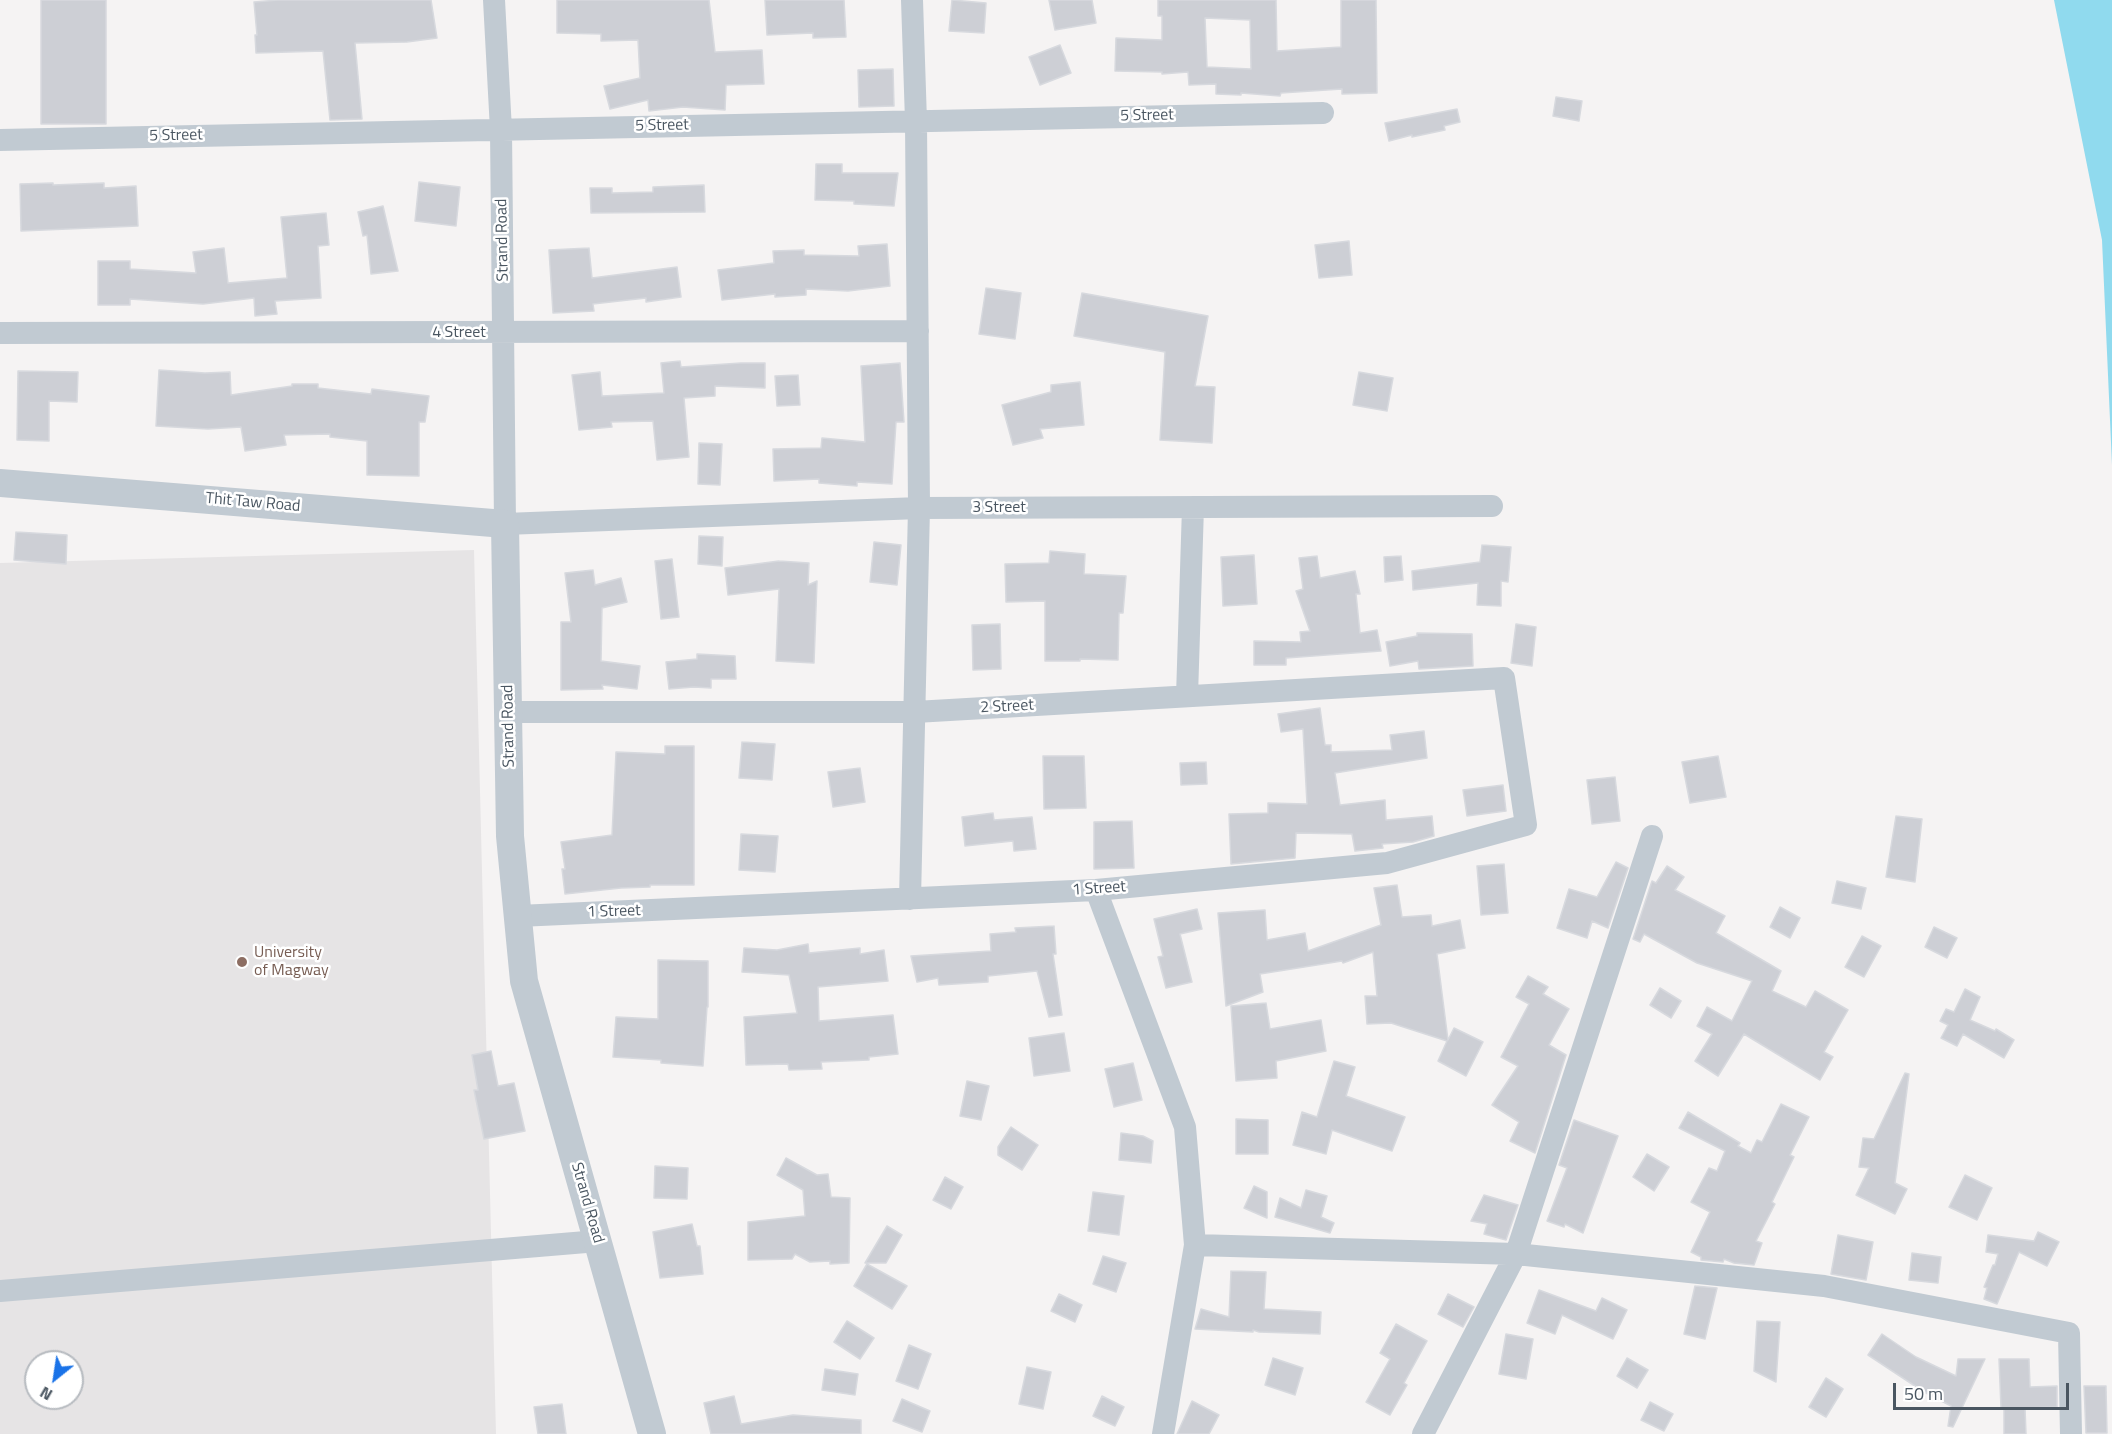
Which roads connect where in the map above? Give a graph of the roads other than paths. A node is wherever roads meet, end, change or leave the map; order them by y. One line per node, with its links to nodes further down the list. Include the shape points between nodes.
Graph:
1 (494, 0): 5 (street, Strand Road)
2 (912, 0): 4 (street)
3 (1323, 113): 4 (street, 5 Street)
4 (916, 121): 5 (street, 5 Street); 7 (street)
5 (501, 130): 6 (street, 5 Street); 9 (street, Strand Road)
6 (0, 140)
7 (918, 331): 9 (street, 4 Street); 13 (street)
8 (0, 333): 9 (street, 4 Street)
9 (503, 333): 14 (street, Strand Road)
10 (0, 483): 14 (street, Thit Taw Road)
11 (1492, 506): 12 (street, 3 Street)
12 (1192, 507): 13 (street, 3 Street); 16 (street)
13 (920, 508): 14 (street, 3 Street); 18 (street)
14 (505, 524): 17 (street, Strand Road)
15 (1503, 678): 16 (street, 2 Street); 20 (street, 1 Street, via 1526,825 1387,863)
16 (1188, 696): 18 (street, 2 Street)
17 (509, 712): 18 (street, 2 Street); 22 (street, Strand Road, via 510,836)
18 (915, 712): 21 (street)
19 (1652, 836): 25 (street)
20 (1096, 890): 21 (street, 1 Street); 24 (street, via 1185,1127)
21 (910, 899): 22 (street, 1 Street)
22 (518, 916): 23 (street, Strand Road, via 524,981)
23 (598, 1241): 26 (street); 27 (street, Strand Road)
24 (1195, 1245): 25 (street); 28 (street)
25 (1516, 1254): 29 (street); 30 (street, via 1824,1286 2069,1333)
26 (0, 1291)
27 (652, 1434)
28 (1163, 1434)
29 (1423, 1434)
30 (2071, 1434)

